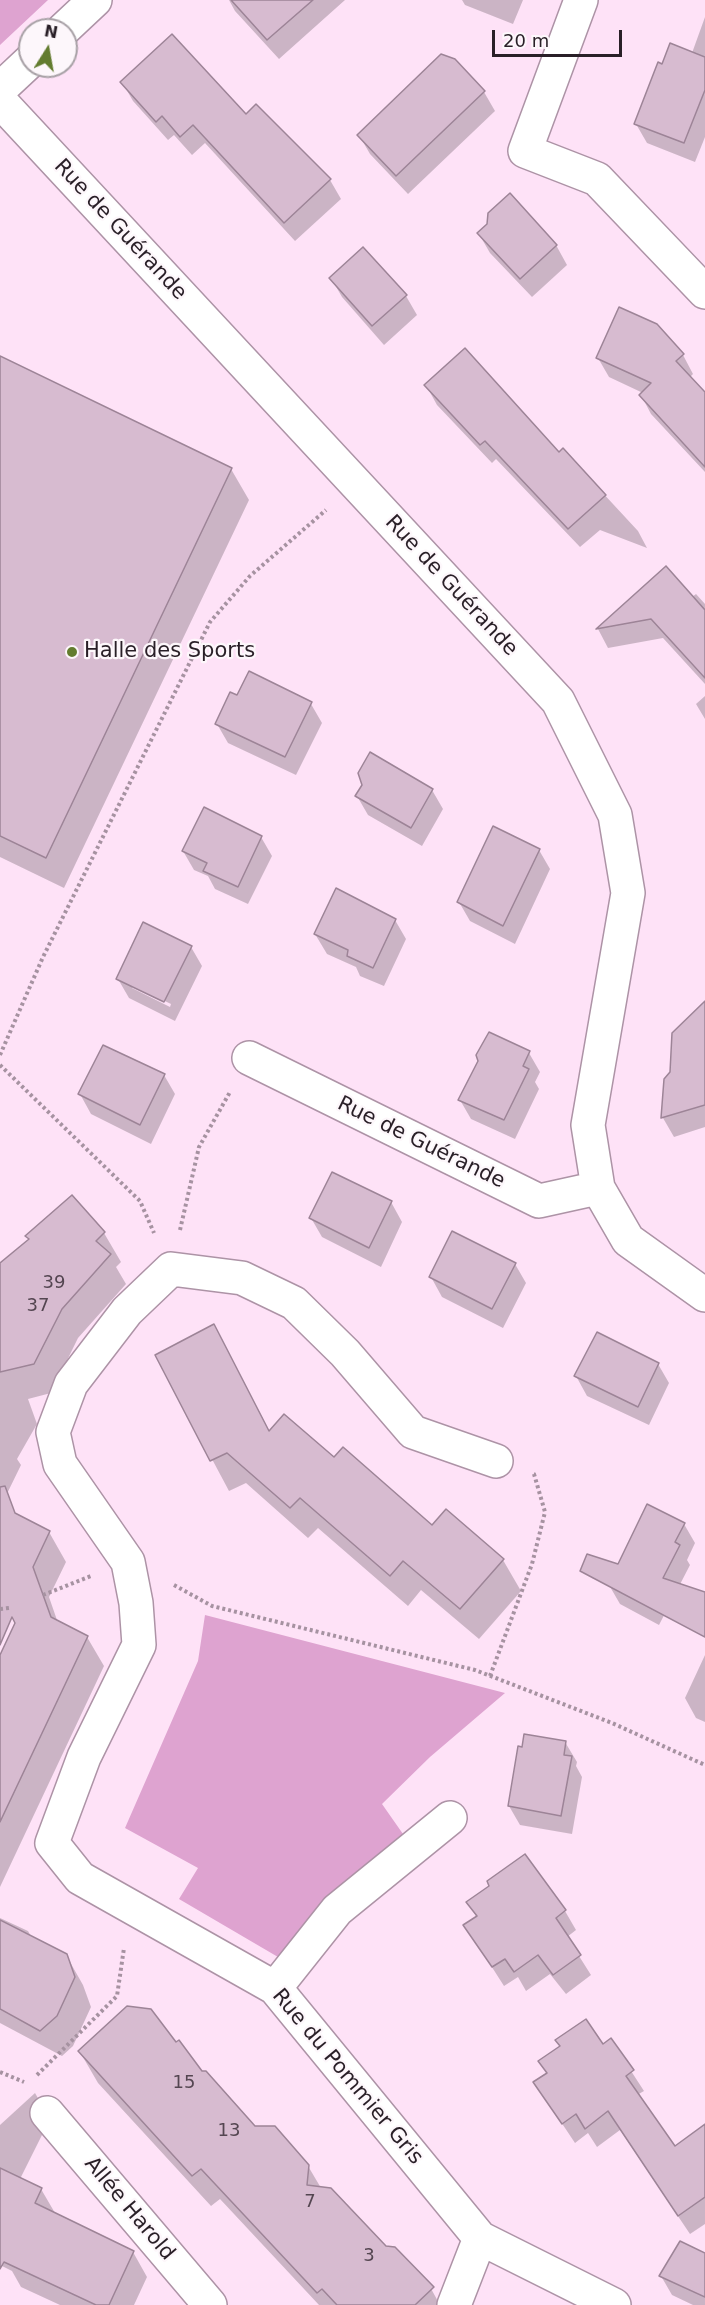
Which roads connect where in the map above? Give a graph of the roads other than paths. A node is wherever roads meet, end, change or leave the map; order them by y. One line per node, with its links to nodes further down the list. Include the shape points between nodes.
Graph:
1 (95, 0): 3 (street)
2 (581, 0): 7 (street, via 525,152 597,180)
3 (76, 18)
4 (18, 72): 5 (street)
5 (0, 89)
6 (0, 101): 9 (street, Rue de Guérande, via 558,701 615,815 627,893 588,1125)
7 (705, 292)
8 (249, 1058): 9 (street, Rue de Guérande, via 539,1201)
9 (598, 1188): 10 (street, Rue de Guérande, via 628,1240)
10 (705, 1295)
11 (496, 1461): 13 (street, Rue du Pommier Gris, via 413,1432 345,1353 294,1303 242,1278 171,1269 127,1311 71,1384 53,1432 60,1464 128,1562 139,1645 84,1757 52,1843 80,1878)
12 (450, 1818): 13 (street, via 337,1910)
13 (275, 1988): 15 (street, Rue du Pommier Gris)
14 (47, 2113): 16 (street, Allée Harold)
15 (480, 2238): 17 (street); 18 (street, Rue du Pommier Gris)
16 (210, 2305)
17 (454, 2305)
18 (614, 2305)

